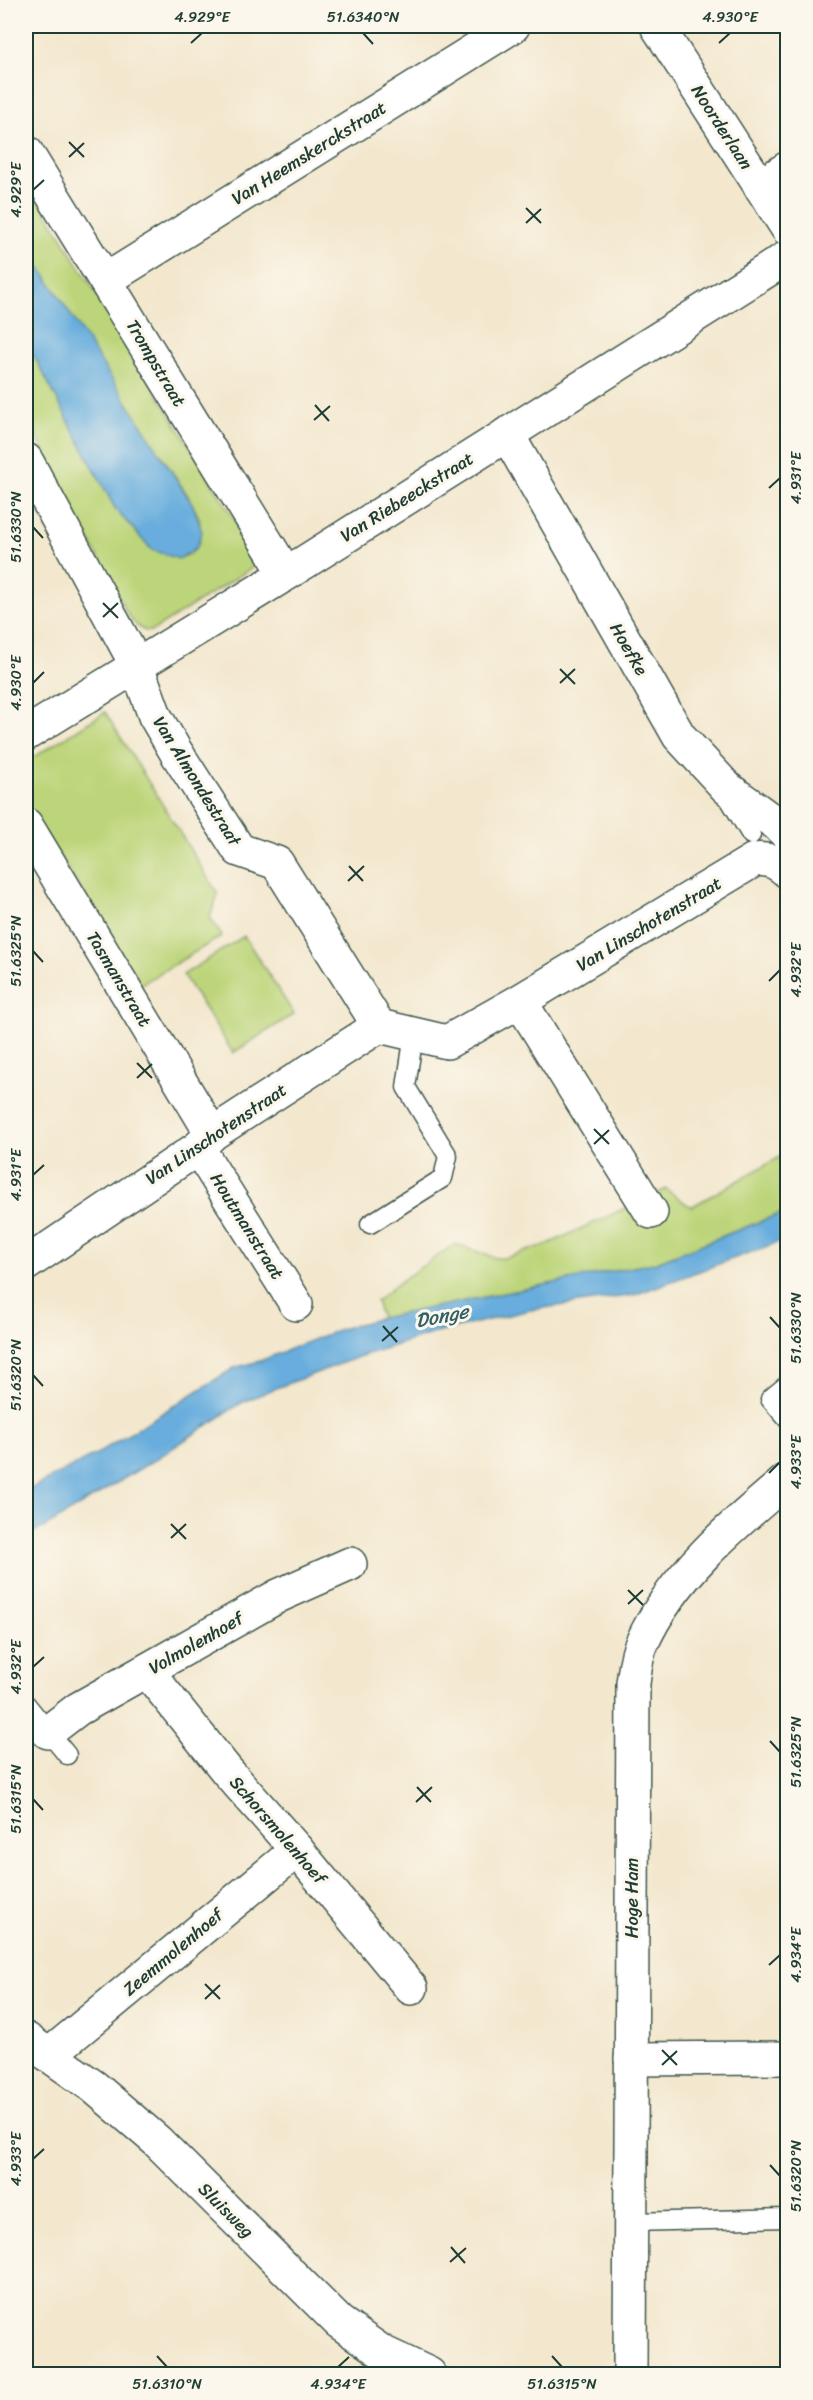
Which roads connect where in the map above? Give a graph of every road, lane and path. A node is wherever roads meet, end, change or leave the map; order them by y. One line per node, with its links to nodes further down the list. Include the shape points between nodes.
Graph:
1 (513, 26): 8 (street, Van Heemskerckstraat)
2 (657, 26): 5 (street, Noorderlaan)
3 (26, 152): 8 (street, Trompstraat)
4 (788, 168): 5 (street)
5 (760, 186): 6 (street, Noorderlaan)
6 (788, 229)
7 (788, 257): 9 (street, Van Riebeeckstraat)
8 (106, 280): 11 (street, Trompstraat)
9 (507, 434): 11 (street, Van Riebeeckstraat); 14 (street, Hoefke, via 679,736)
10 (26, 460): 12 (street, Van Almondestraat)
11 (286, 574): 12 (street, Van Riebeeckstraat)
12 (136, 664): 13 (street, Van Riebeeckstraat); 20 (street, Van Almondestraat, via 154,716 240,850 277,863)
13 (26, 734)
14 (728, 788): 16 (lane, via 727,794); 17 (street, Hoefke)
15 (26, 825): 22 (street, Tasmanstraat)
16 (752, 834)
17 (788, 835)
18 (788, 872): 19 (street, Van Linschotenstraat, via 767,859 754,860)
19 (520, 1002): 21 (street, Van Linschotenstraat, via 447,1042); 23 (street)
20 (380, 1026): 21 (street, Van Linschotenstraat); 22 (street, Van Linschotenstraat)
21 (414, 1034): 24 (lane, via 406,1087 448,1156 443,1178)
22 (205, 1141): 25 (street, Van Linschotenstraat); 26 (street, Houtmanstraat)
23 (651, 1212)
24 (370, 1224)
25 (26, 1264)
26 (296, 1304)
27 (788, 1384): 28 (lane, via 770,1399)
28 (788, 1420)
29 (788, 1479): 38 (street, Hoge Ham, via 697,1564 662,1606 641,1645 633,1683)
30 (350, 1564): 31 (street, Volmolenhoef, via 278,1596)
31 (147, 1671): 33 (street, Volmolenhoef, via 78,1709); 34 (street, Schorsmolenhoef)
32 (26, 1704): 33 (lane, Volmolenhoef)
33 (58, 1743)
34 (297, 1850): 35 (street, Schorsmolenhoef); 36 (street, Zeemmolenhoef)
35 (411, 1988)
36 (37, 2047): 41 (street, Sluisweg, via 94,2087 157,2141 339,2322 382,2352)
37 (788, 2058): 38 (street)
38 (631, 2059): 40 (street, Hoge Ham)
39 (788, 2218): 40 (lane)
40 (631, 2222): 42 (street, Hoge Ham)
41 (429, 2374)
42 (630, 2374)

